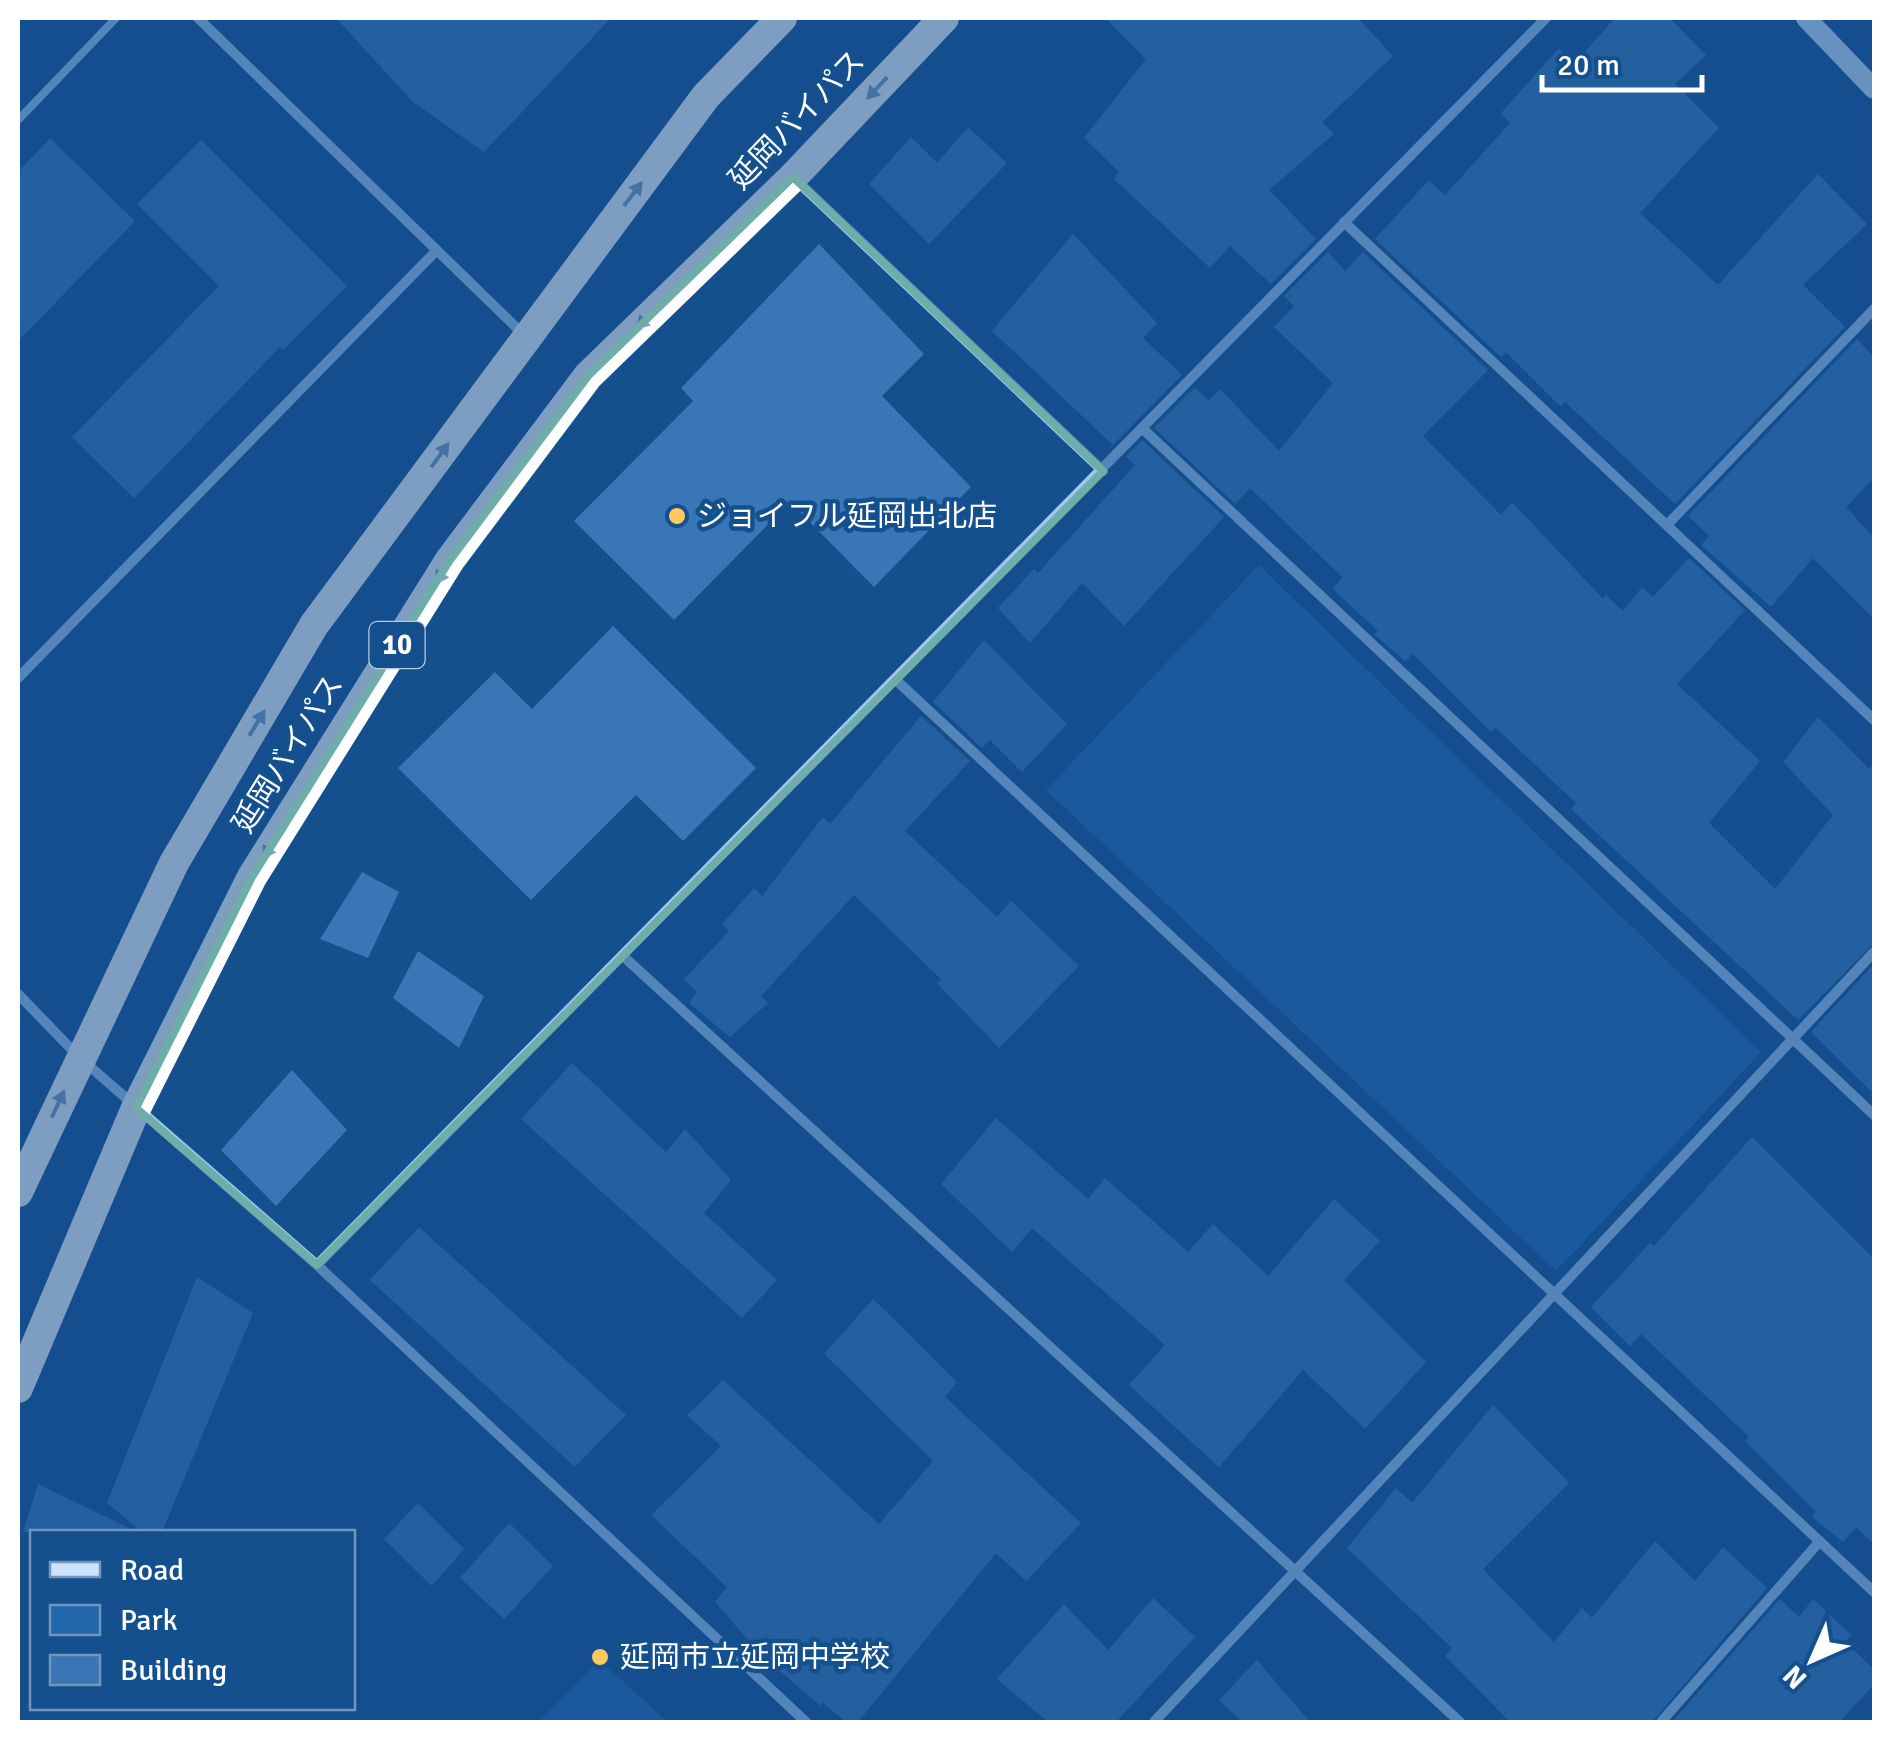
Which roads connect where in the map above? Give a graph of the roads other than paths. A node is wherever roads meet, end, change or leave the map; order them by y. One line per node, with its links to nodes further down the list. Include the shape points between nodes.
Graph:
1 (116, 18): 8 (lane)
2 (198, 18): 11 (street)
3 (782, 18): 13 (highway, 延岡バイパス / 10, one-way to 3, via 706,96)
4 (944, 18): 9 (highway, 延岡バイパス / 10, one-way to 9)
5 (1546, 18): 10 (street)
6 (1806, 18): 7 (street)
7 (1874, 89)
8 (18, 120)
9 (794, 177): 15 (street); 25 (highway, 延岡バイパス / 10, one-way to 25, via 588,376 450,560 252,877)
10 (1344, 222): 14 (street); 16 (street)
11 (437, 250): 13 (street); 17 (street)
12 (1874, 310): 16 (street)
13 (526, 337): 24 (highway, 延岡バイパス / 10, one-way to 13, via 174,863 314,625)
14 (1142, 428): 15 (street); 23 (street)
15 (1102, 471): 18 (street)
16 (1666, 525): 19 (street)
17 (18, 678)
18 (896, 680): 21 (street); 29 (street)
19 (1874, 720)
20 (1874, 952): 23 (street)
21 (624, 956): 28 (street); 32 (street)
22 (18, 994): 24 (street)
23 (1793, 1039): 26 (street); 29 (street)
24 (79, 1058): 25 (street); 27 (highway, 延岡バイパス / 10, one-way to 24)
25 (136, 1108): 28 (street); 30 (highway, 延岡バイパス / 10)
26 (1874, 1115)
27 (18, 1192)
28 (317, 1265): 34 (street)
29 (1554, 1292): 31 (street); 32 (street)
30 (18, 1388)
31 (1820, 1541): 33 (street); 37 (street)
32 (1294, 1568): 35 (street); 36 (street)
33 (1874, 1592)
34 (806, 1722)
35 (1154, 1722)
36 (1460, 1722)
37 (1662, 1722)

